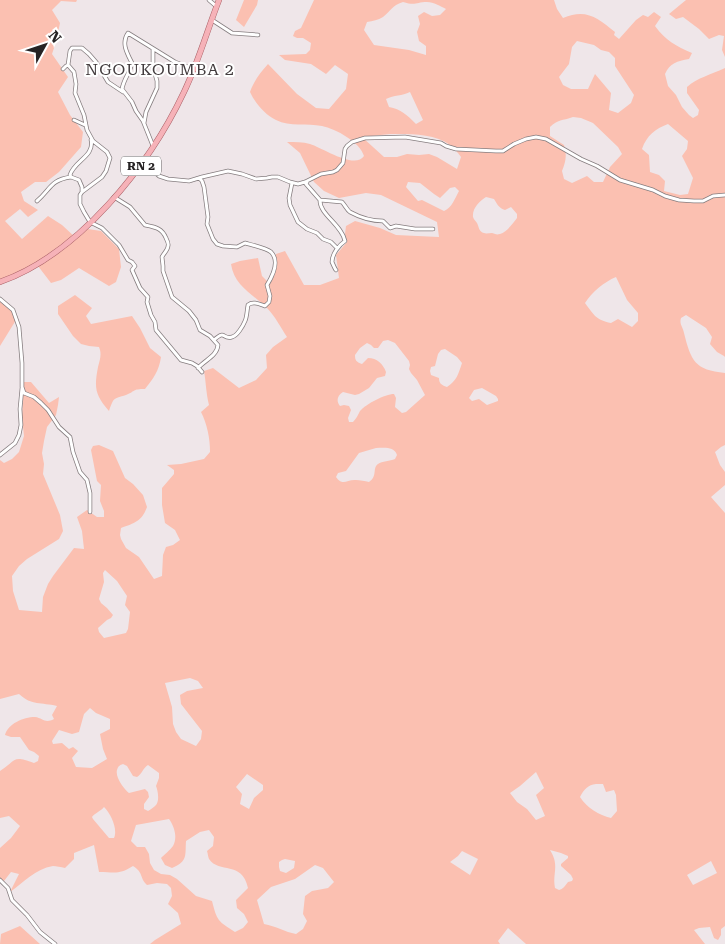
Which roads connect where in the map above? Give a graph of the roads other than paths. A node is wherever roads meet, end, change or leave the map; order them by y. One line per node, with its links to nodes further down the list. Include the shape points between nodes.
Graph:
1 (209, 0): 2 (street)
2 (218, 3): 3 (main road, RN 2)
3 (211, 20): 4 (street, via 232,33); 8 (main road, RN 2)
4 (258, 35)
5 (153, 49): 8 (street); 9 (street, via 127,34 124,45 132,63 123,81); 11 (street, via 157,88)
6 (68, 65): 7 (street); 9 (street, via 72,48 82,48 96,62 108,82); 12 (street, via 74,72 75,93)
7 (62, 69)
8 (193, 71): 14 (main road, RN 2)
9 (124, 92): 11 (street)
10 (74, 120): 12 (street)
11 (144, 123): 14 (street)
12 (85, 125): 13 (street)
13 (90, 137): 16 (street, via 91,148 72,170); 20 (street, via 110,158 102,177)
14 (154, 147): 15 (main road, RN 2)
15 (141, 166): 17 (street, via 149,167 168,179 189,181); 22 (main road, RN 2)
16 (71, 177): 20 (street, via 81,182); 24 (street, via 56,180)
17 (199, 178): 19 (street, via 228,172 256,179 278,177); 31 (street, via 204,187 207,224 217,244 237,247 245,243 272,253 275,260 267,285 269,302 265,306 250,303 246,321 236,334 233,337 222,334)
18 (307, 181): 19 (street); 21 (street, via 337,170 343,163 347,146 365,138 405,137 456,149 504,151 536,137 546,139 620,180 665,196 694,201); 23 (street, via 306,184)
19 (292, 183): 27 (street, via 290,206 298,222)
20 (82, 192): 25 (street, via 80,204)
21 (725, 194)
22 (114, 197): 25 (main road, RN 2); 31 (street, via 130,207 145,225 156,227 164,234 169,244 162,257 163,271 172,297 189,311 200,330)
23 (320, 200): 26 (street, via 342,202 348,211 366,219 383,220 390,228); 27 (street, via 321,207 344,237 345,241)
24 (37, 201)
25 (90, 222): 29 (main road, RN 2, via 48,257); 32 (street, via 119,244 134,264 132,270 148,298 156,330 181,360)
26 (433, 229)
27 (337, 248): 28 (street, via 332,262)
28 (336, 270)
29 (0, 282)
30 (0, 299): 34 (street, via 13,310 19,327)
31 (214, 340): 32 (street, via 218,349)
32 (198, 368): 33 (street)
33 (202, 372)
34 (22, 387): 35 (street, via 19,435 15,443); 36 (street, via 24,393 34,397 48,410 70,437 80,472 87,480)
35 (0, 455)
36 (90, 512)
37 (0, 880): 38 (street, via 8,888 12,900)
38 (55, 944)

